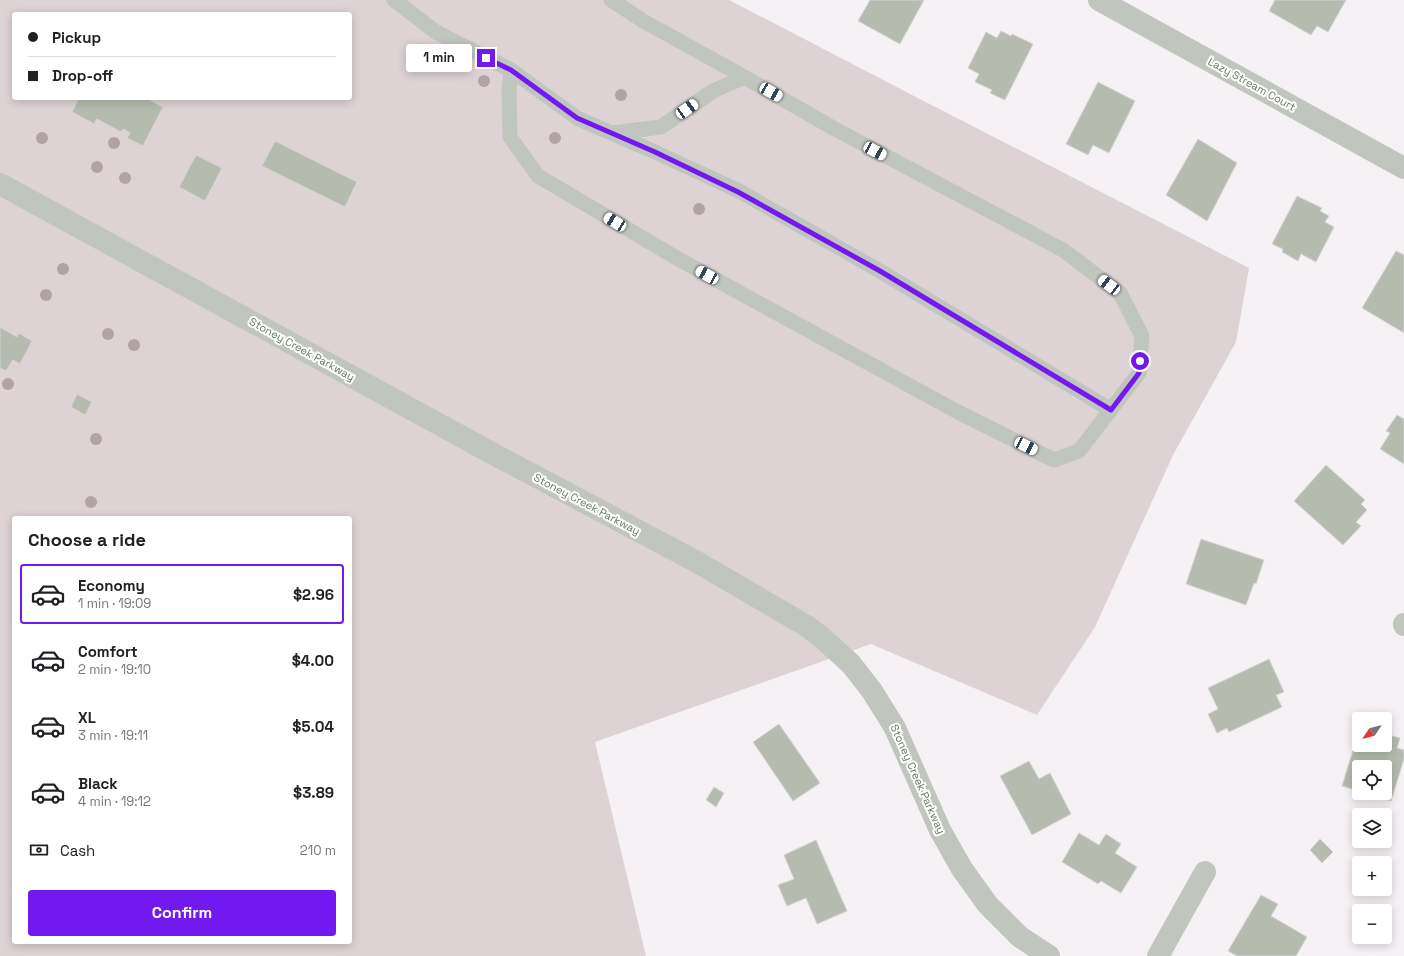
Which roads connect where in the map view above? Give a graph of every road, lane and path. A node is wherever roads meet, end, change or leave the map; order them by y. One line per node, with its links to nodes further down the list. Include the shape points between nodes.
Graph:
1 (394, 0): 4 (lane, via 436,32)
2 (611, 0): 5 (lane)
3 (1099, 0): 7 (street, Lazy Stream Court)
4 (511, 70): 6 (lane, via 577,118); 9 (lane, via 510,136 538,176 680,260 956,411 1054,460 1079,451)
5 (745, 78): 6 (lane, via 712,91 661,127); 9 (lane, via 835,129 1063,250 1120,293 1142,336 1139,373)
6 (611, 133): 9 (lane, via 738,192 880,271)
7 (1404, 168)
8 (0, 184): 11 (street, Stoney Creek Parkway, via 486,450 697,562 805,624 850,664 876,697 895,728 940,830 962,869 988,905 1020,937)
9 (1111, 410)
10 (1205, 872): 12 (street)
11 (1048, 956)
12 (1158, 956)

